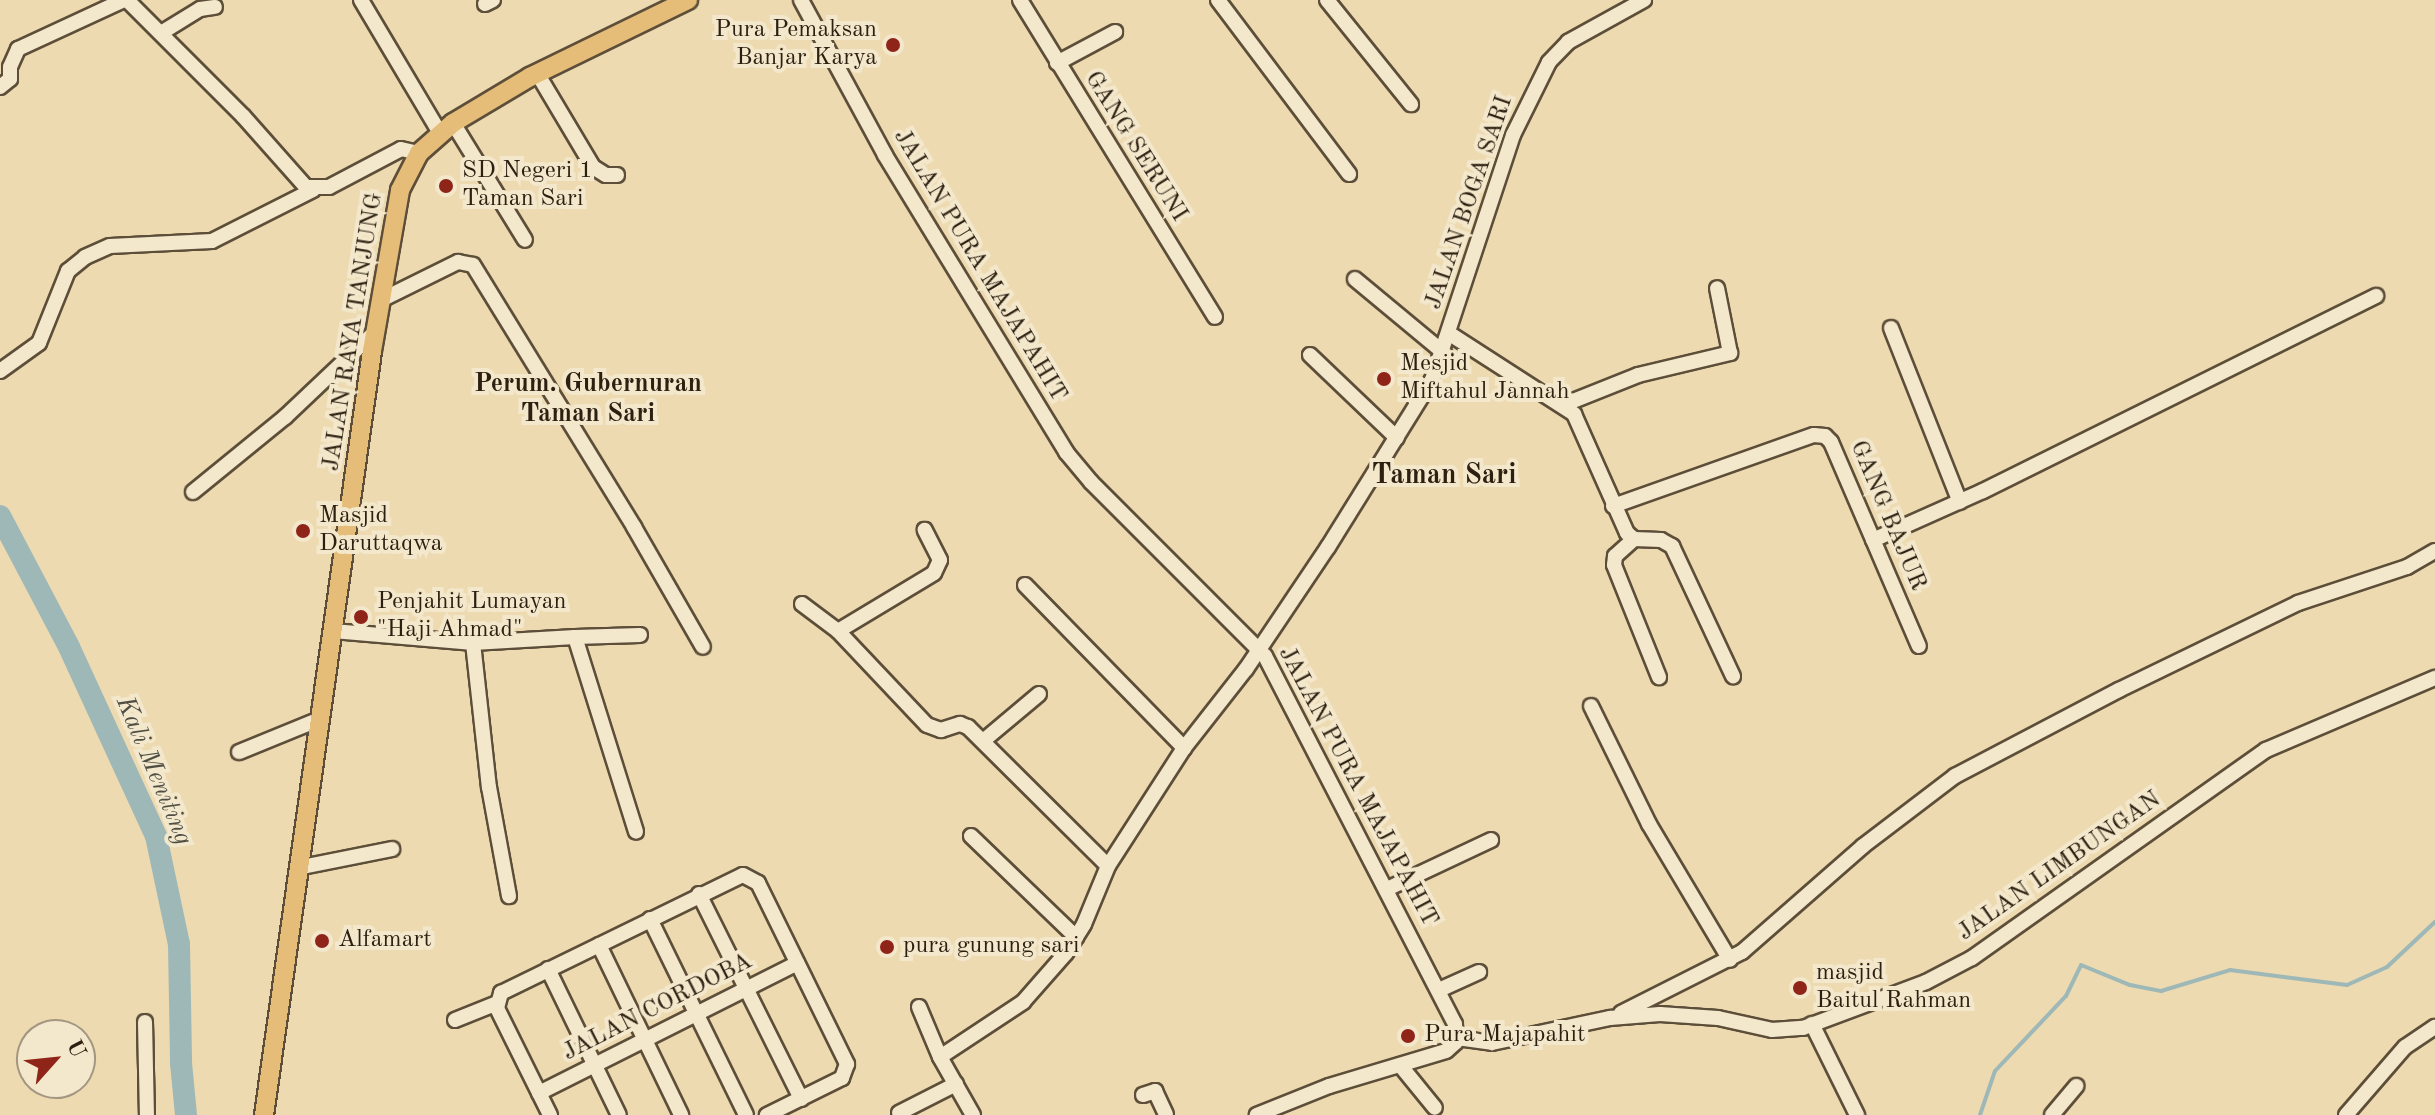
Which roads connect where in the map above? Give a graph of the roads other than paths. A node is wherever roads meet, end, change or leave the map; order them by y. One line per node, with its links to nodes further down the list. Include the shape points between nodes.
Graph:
1 (126, 0): 11 (street); 14 (street, via 18,49 10,79)
2 (361, 0): 16 (street)
3 (687, 0): 13 (main road, JALAN RAYA TANJUNG)
4 (801, 0): 51 (street, JALAN PURA MAJAPAHIT, via 885,155 1066,452)
5 (1020, 0): 12 (street, GANG SERUNI)
6 (1218, 0): 18 (street)
7 (1327, 0): 15 (street)
8 (1644, 0): 29 (street, JALAN BOGA SARI, via 1568,42 1538,80 1513,135)
9 (215, 7): 11 (street, via 200,9)
10 (1115, 32): 12 (street)
11 (161, 33): 20 (street, via 243,116 296,180)
12 (1057, 63): 26 (street, GANG SERUNI)
13 (537, 73): 16 (main road, JALAN RAYA TANJUNG); 19 (street, via 591,164 602,174)
14 (0, 87)
15 (1411, 104)
16 (446, 128): 17 (main road, JALAN RAYA TANJUNG); 21 (street)
17 (419, 153): 20 (street, via 401,149 329,187); 25 (main road, JALAN RAYA TANJUNG, via 397,201)
18 (1349, 174)
19 (617, 175)
20 (313, 190): 32 (street, via 212,241 110,246 85,257 63,281 39,343)
21 (525, 240)
22 (1355, 279): 30 (street)
23 (1717, 288): 33 (street, via 1730,353 1638,375)
24 (2376, 296): 36 (street)
25 (383, 299): 28 (main road, JALAN RAYA TANJUNG); 50 (street, via 456,263 473,265)
26 (1215, 317)
27 (1891, 328): 36 (street)
28 (375, 332): 35 (street, via 285,417); 44 (main road, JALAN RAYA TANJUNG)
29 (1450, 334): 30 (street, JALAN BOGA SARI); 33 (street)
30 (1444, 353): 34 (street, JALAN BOGA SARI)
31 (1310, 355): 34 (street)
32 (0, 371)
33 (1563, 405): 37 (street, via 1584,430)
34 (1397, 438): 51 (street, JALAN BOGA SARI)
35 (193, 492)
36 (1960, 502): 40 (street)
37 (1613, 506): 39 (street); 40 (street, GANG BAJUR, via 1819,434 1831,442)
38 (925, 530): 45 (street, via 940,560 934,573)
39 (1634, 539): 52 (street, via 1672,546); 53 (street, via 1616,554 1614,565)
40 (1873, 540): 49 (street, GANG BAJUR)
41 (2435, 551): 73 (street, via 2407,567 2298,603 1955,776 1863,846)
42 (1025, 585): 59 (street)
43 (802, 604): 45 (street)
44 (333, 631): 48 (street); 57 (main road, JALAN RAYA TANJUNG)
45 (838, 631): 58 (street, via 927,725 946,730 964,725)
46 (640, 635): 47 (street)
47 (575, 637): 48 (street); 61 (street)
48 (473, 643): 69 (street, via 489,787)
49 (1919, 646)
50 (703, 647)
51 (1259, 648): 59 (street, JALAN BOGA SARI); 67 (street, JALAN PURA MAJAPAHIT)
52 (1733, 676)
53 (1659, 677)
54 (2435, 678): 85 (street, JALAN LIMBUNGAN, via 2266,750 1972,958 1926,982)
55 (1039, 694): 58 (street)
56 (1591, 706): 73 (street, via 1649,824)
57 (320, 719): 60 (street); 66 (main road, JALAN RAYA TANJUNG)
58 (983, 741): 65 (street)
59 (1184, 748): 65 (street, JALAN BOGA SARI)
60 (239, 752)
61 (636, 832)
62 (971, 836): 71 (street)
63 (1491, 840): 67 (street)
64 (392, 849): 66 (street)
65 (1108, 866): 71 (street, JALAN BOGA SARI)
66 (302, 867): 100 (main road, JALAN RAYA TANJUNG)
67 (1387, 889): 78 (street, JALAN PURA MAJAPAHIT)
68 (699, 894): 70 (street); 74 (street, via 740,875 758,883); 77 (street)
69 (509, 896)
70 (650, 919): 72 (street); 83 (street)
71 (1076, 937): 89 (street, JALAN BOGA SARI, via 1023,1002)
72 (599, 945): 75 (street); 88 (street)
73 (1730, 960): 81 (street)
74 (797, 963): 77 (street, JALAN CORDOBA); 96 (street, via 847,1064 842,1078)
75 (548, 969): 79 (street); 90 (street)
76 (1479, 972): 78 (street)
77 (746, 989): 83 (street, JALAN CORDOBA); 96 (street)
78 (1439, 990): 87 (street, JALAN PURA MAJAPAHIT)
79 (499, 998): 82 (street); 94 (street)
80 (919, 1007): 89 (street)
81 (1610, 1018): 85 (street, JALAN LIMBUNGAN, via 1699,1015 1782,1030); 87 (street, JALAN LIMBUNGAN, via 1492,1043)
82 (455, 1020)
83 (699, 1020): 88 (street, JALAN CORDOBA); 104 (street)
84 (145, 1022): 99 (street)
85 (1812, 1024): 109 (street)
86 (2435, 1027): 111 (street, via 2405,1047)
87 (1457, 1038): 91 (street, via 1446,1051)
88 (643, 1040): 90 (street, JALAN CORDOBA); 103 (street)
89 (940, 1057): 92 (street)
90 (594, 1065): 94 (street, JALAN CORDOBA); 102 (street)
91 (1400, 1065): 97 (street); 108 (street)
92 (956, 1084): 98 (street); 106 (street)
93 (2076, 1086): 110 (street)
94 (539, 1093): 101 (street)
95 (1143, 1095): 107 (street, via 1155,1091)
96 (801, 1099): 105 (street)
97 (1435, 1108)
98 (899, 1113)
99 (147, 1115)
100 (264, 1115)
101 (550, 1115)
102 (619, 1115)
103 (681, 1115)
104 (746, 1115)
105 (767, 1115)
106 (973, 1115)
107 (1166, 1115)
108 (1257, 1115)
109 (1857, 1115)
110 (2052, 1115)
111 (2346, 1115)

